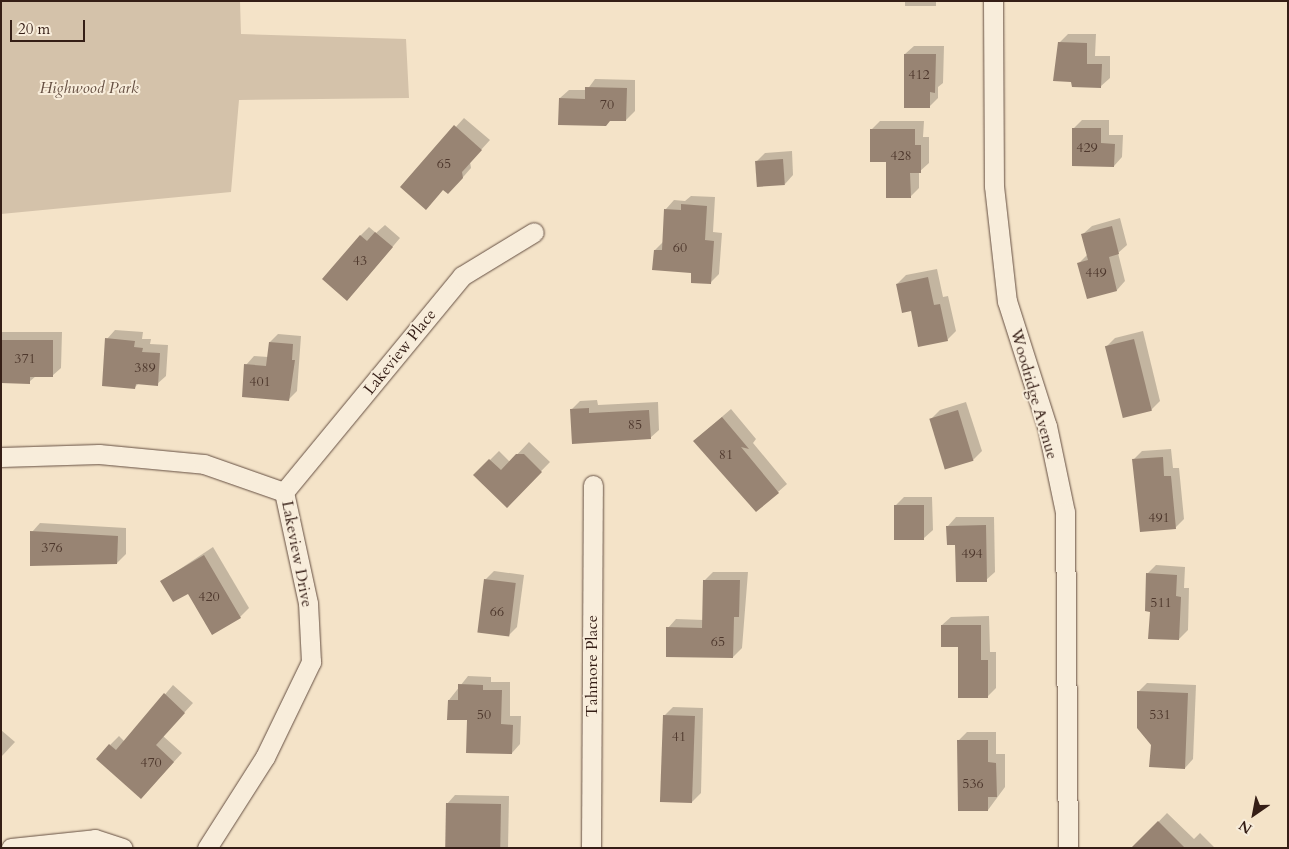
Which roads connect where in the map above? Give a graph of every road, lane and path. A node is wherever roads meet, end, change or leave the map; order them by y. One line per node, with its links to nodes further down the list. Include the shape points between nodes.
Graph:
1 (993, 1): 10 (street, Woodridge Avenue, via 994,186 1007,301 1047,426 1065,512)
2 (534, 232): 5 (street, Lakeview Place, via 462,276)
3 (1, 457): 5 (street, Lakeview Drive, via 99,454 204,464)
4 (593, 485): 9 (street, Tahmore Place)
5 (284, 492): 8 (street, Lakeview Drive, via 308,603 311,662 265,757)
6 (12, 848): 7 (street, via 95,839)
7 (123, 848)
8 (208, 848)
9 (591, 848)
10 (1068, 848)

